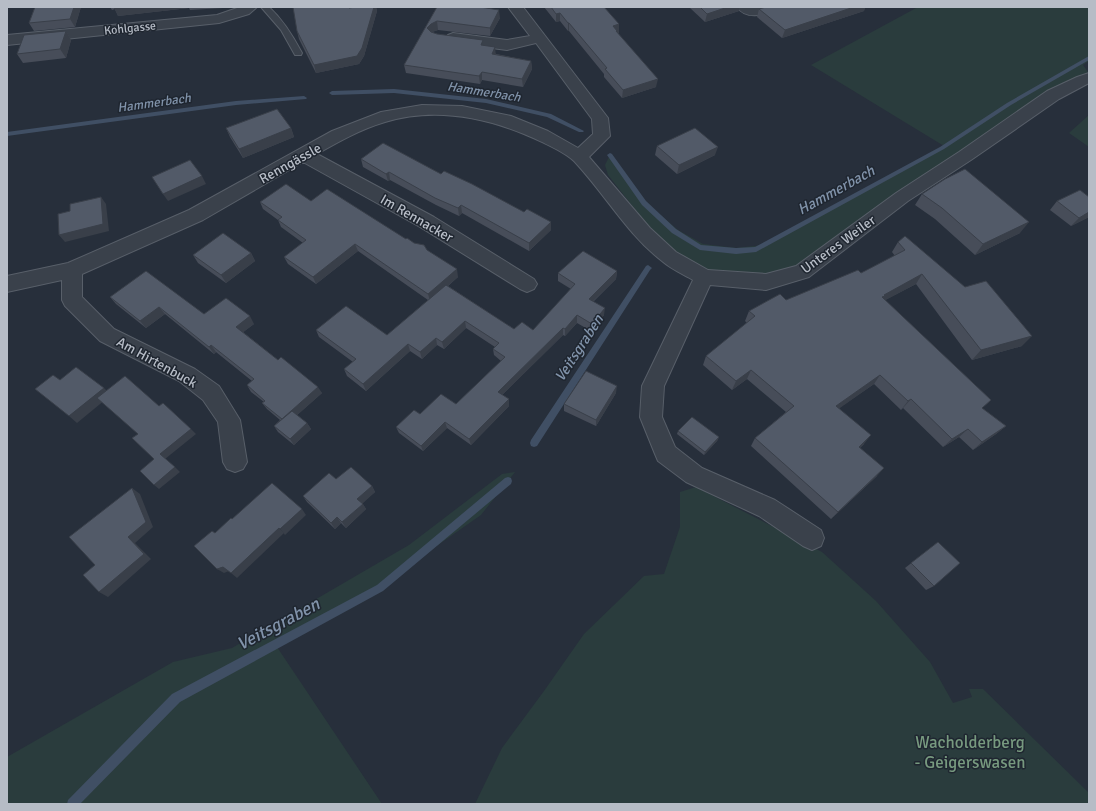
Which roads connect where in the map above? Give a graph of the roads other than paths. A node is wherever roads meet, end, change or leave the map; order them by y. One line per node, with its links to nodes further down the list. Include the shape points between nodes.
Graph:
1 (250, 7): 8 (street, Kohlgasse, via 219,19)
2 (265, 7): 9 (lane, via 293,42)
3 (515, 7): 7 (street)
4 (744, 7): 5 (street, via 756,12)
5 (773, 7)
6 (438, 36): 7 (street, via 507,45)
7 (540, 38): 12 (street, via 600,118 602,136)
8 (7, 40)
9 (298, 53)
10 (1089, 78): 14 (street, Unteres Weiler, via 1053,95 902,198 802,272 766,282)
11 (304, 155): 12 (street, Renngässle, via 338,135 382,117 422,110 462,111 505,120 542,135); 13 (street, Renngässle, via 196,215); 16 (street, Im Rennacker, via 427,222)
12 (579, 156): 14 (street, Unteres Weiler, via 643,233 669,257)
13 (72, 270): 15 (street, Renngässle); 17 (street, Am Hirtenbuck, via 72,300 107,335 187,375 211,393 229,420)
14 (704, 277): 18 (street, via 653,386 651,417 666,454 694,475 766,508)
15 (7, 284)
16 (527, 284)
17 (235, 462)
18 (812, 538)

